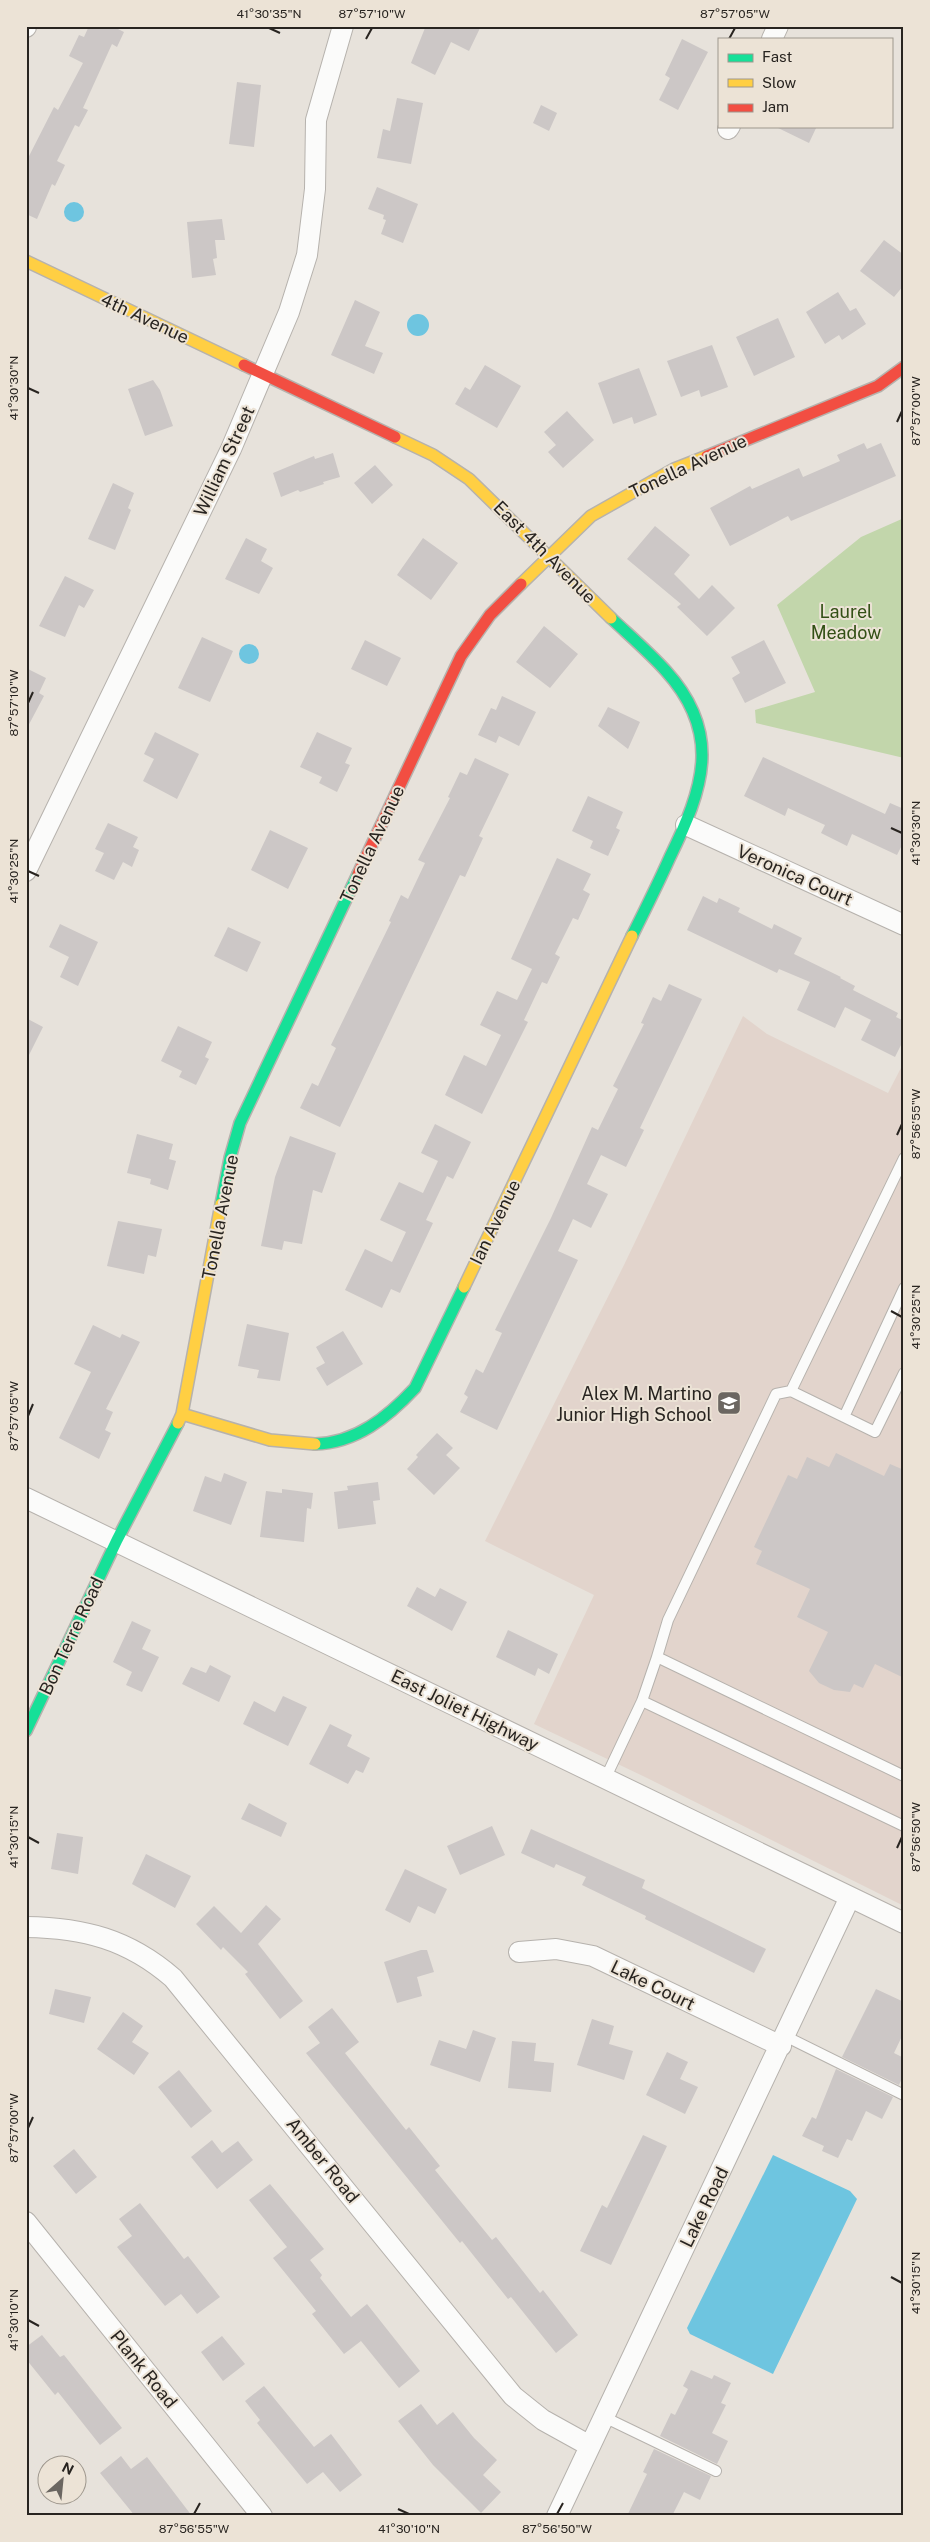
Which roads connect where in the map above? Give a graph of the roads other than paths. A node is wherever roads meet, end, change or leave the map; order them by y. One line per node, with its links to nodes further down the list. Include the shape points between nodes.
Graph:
1 (343, 26): 6 (street, William Street, via 316,120 315,189 307,255 289,312)
2 (778, 26): 3 (street)
3 (772, 38)
4 (26, 261): 6 (street, 4th Avenue)
5 (904, 368): 7 (street, Tonella Avenue, via 878,386 674,469 630,491 591,516)
6 (263, 374): 7 (street, East 4th Avenue, via 433,455 469,479); 9 (street, William Street, via 231,449)
7 (549, 556): 8 (street, East 4th Avenue, via 666,671 686,697 702,748 701,782); 15 (street, Tonella Avenue, via 490,615 461,656 240,1123 230,1158)
8 (686, 825): 10 (street, Veronica Court); 15 (street, Ian Avenue, via 415,1388 398,1407 360,1433 324,1444 280,1442)
9 (26, 871)
10 (904, 924)
11 (904, 1158): 14 (lane)
12 (904, 1288): 16 (lane)
13 (904, 1373): 16 (lane, via 875,1432)
14 (791, 1391): 16 (lane); 19 (lane, via 776,1394 668,1620)
15 (182, 1414): 18 (street, Tonella Avenue)
16 (844, 1417)
17 (26, 1498): 18 (street, East Joliet Highway)
18 (117, 1540): 21 (street, Bon Terre Road); 23 (street, East Joliet Highway)
19 (657, 1657): 20 (lane); 22 (lane)
20 (642, 1701): 23 (lane); 24 (lane)
21 (26, 1732)
22 (904, 1776)
23 (606, 1777): 25 (street, East Joliet Highway)
24 (904, 1826)
25 (850, 1897): 26 (street, East Joliet Highway); 29 (street, Lake Road)
26 (904, 1923)
27 (26, 1927): 33 (street, Amber Road, via 69,1930 108,1938 149,1960 172,1978 514,2396 543,2420)
28 (519, 1952): 29 (street, Lake Court, via 556,1950 593,1956)
29 (783, 2041): 30 (lane); 32 (street, Lake Road)
30 (904, 2095)
31 (26, 2222): 35 (street, Plank Road)
32 (604, 2418): 33 (street, Lake Road); 34 (lane)
33 (590, 2446): 36 (street, Lake Road)
34 (716, 2471)
35 (262, 2516)
36 (557, 2516)

